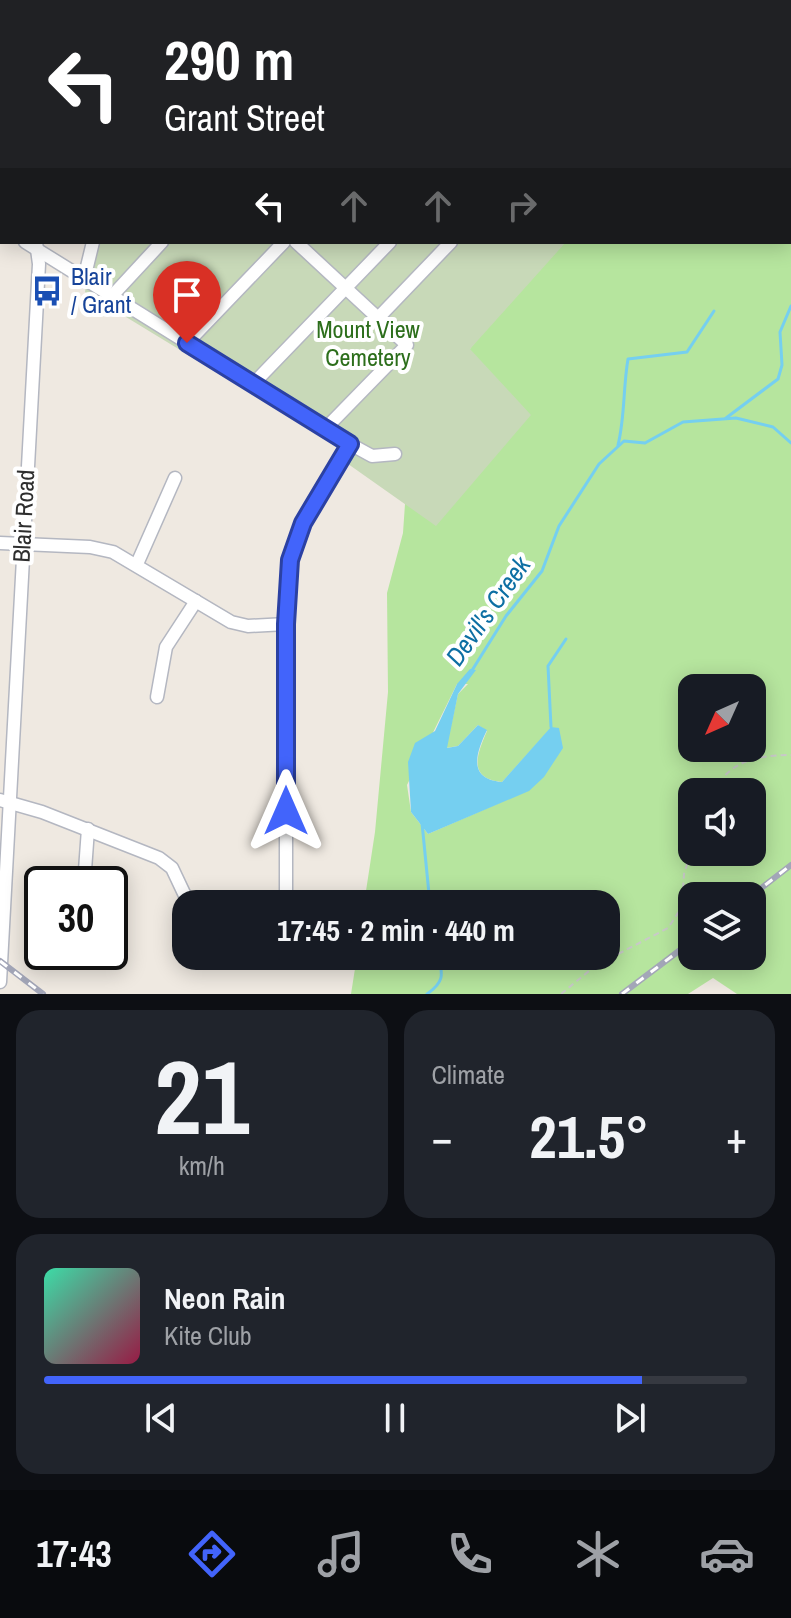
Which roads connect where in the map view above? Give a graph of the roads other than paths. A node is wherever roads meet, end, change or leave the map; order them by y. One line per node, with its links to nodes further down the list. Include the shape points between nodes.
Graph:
1 (32, 244): 8 (street); 19 (street, Blair Road, via 39,264)
2 (93, 244): 8 (street)
3 (160, 244): 10 (street)
4 (282, 244): 12 (street)
5 (298, 244): 9 (street)
6 (388, 244): 9 (street)
7 (449, 244): 11 (street)
8 (84, 279): 10 (street)
9 (347, 288): 11 (street); 13 (street)
10 (112, 296): 12 (street)
11 (379, 317): 14 (street, via 407,345)
12 (187, 343): 13 (street)
13 (253, 384): 14 (street)
14 (325, 429): 15 (street)
15 (350, 444): 16 (street, via 372,456); 22 (street, via 294,542)
16 (395, 454)
17 (175, 478): 20 (street)
18 (0, 543): 19 (street)
19 (22, 545): 20 (street, via 90,547); 24 (street, Blair Road)
20 (137, 564): 21 (street)
21 (196, 601): 22 (street, via 231,622); 23 (street, via 166,647)
22 (286, 624): 28 (street)
23 (157, 697)
24 (6, 803): 25 (street); 29 (street, Blair Road)
25 (88, 829): 26 (street); 27 (street, via 159,858 172,868)
26 (85, 866)
27 (182, 890)
28 (286, 890)
29 (0, 982)

